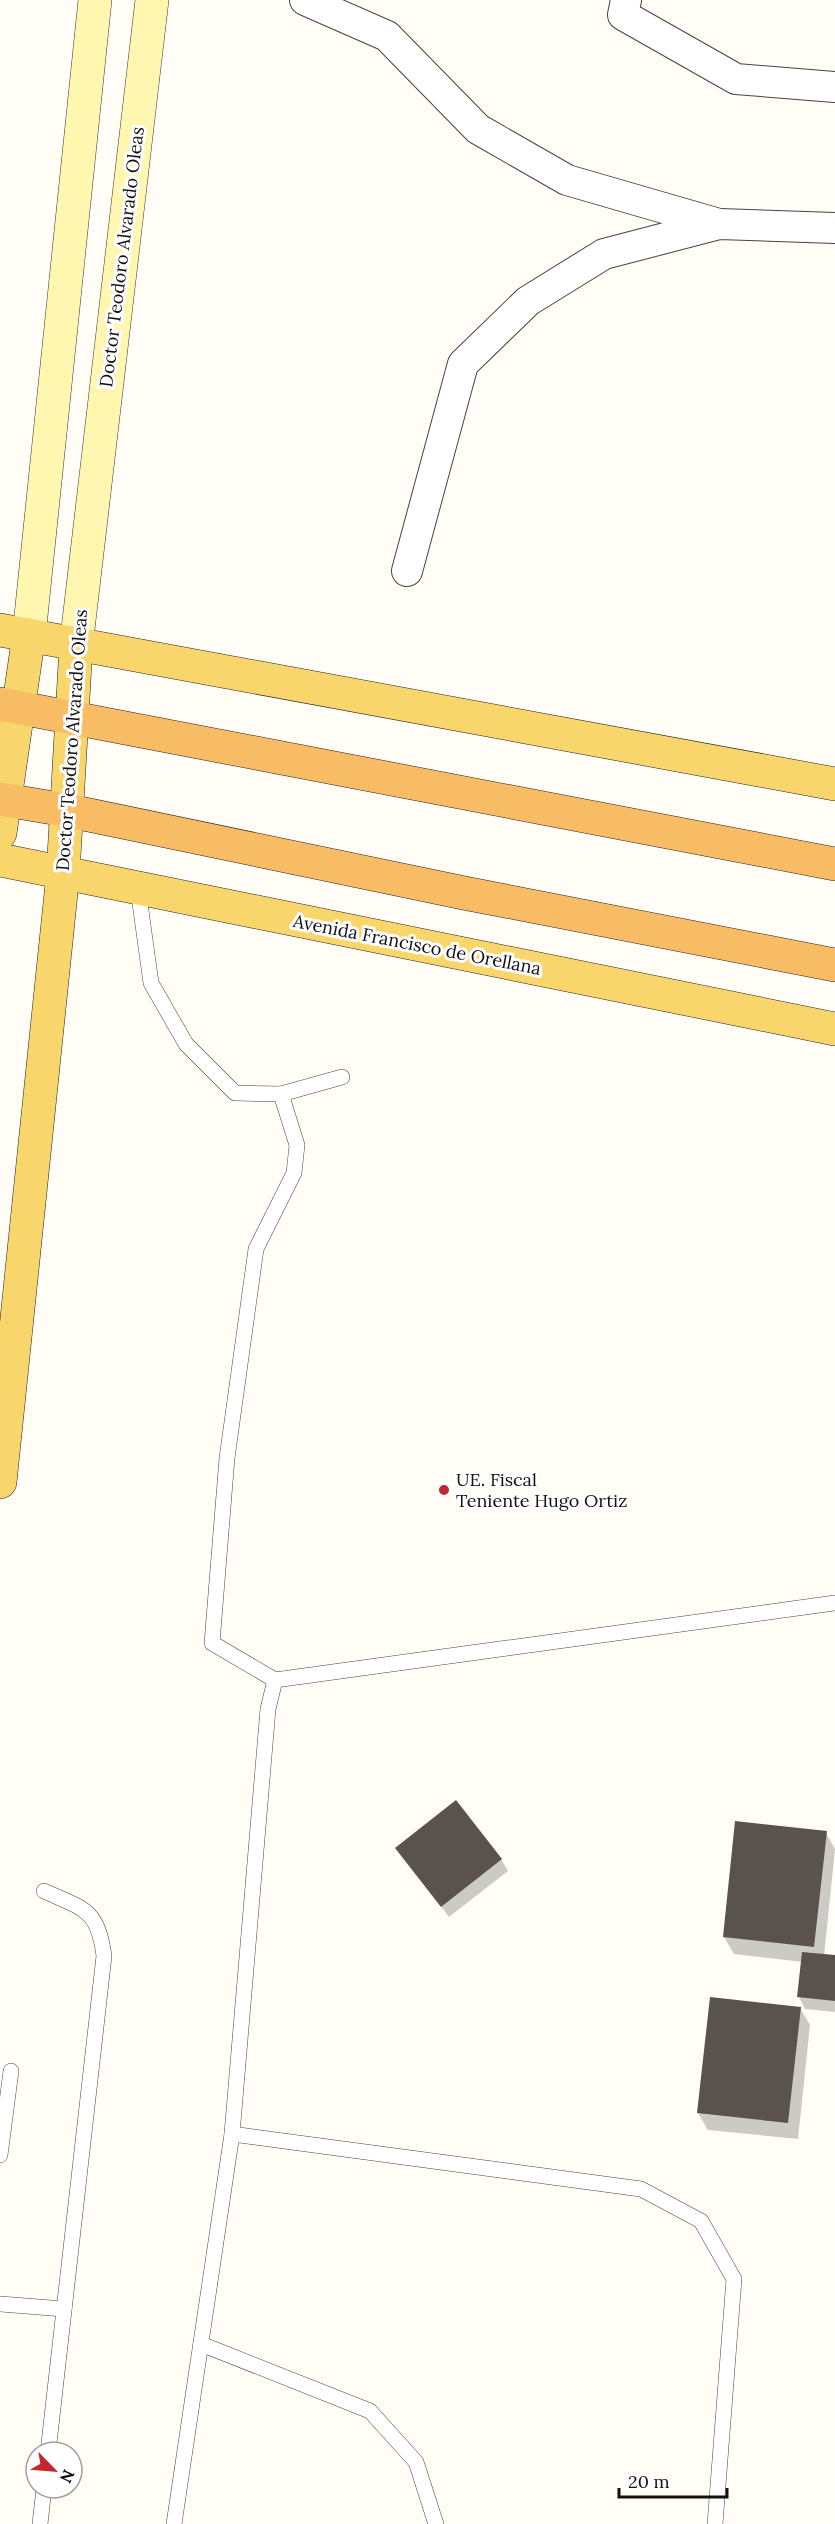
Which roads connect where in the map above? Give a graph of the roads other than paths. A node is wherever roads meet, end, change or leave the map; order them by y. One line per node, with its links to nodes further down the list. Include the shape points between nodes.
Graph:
1 (95, 0): 9 (main road)
2 (152, 0): 10 (main road, Doctor Teodoro Alvarado Oleas)
3 (305, 0): 6 (street, via 387,36 478,129 567,180)
4 (626, 0): 5 (street, via 622,15 736,79)
5 (835, 87)
6 (718, 224): 7 (street); 8 (street, via 604,254 528,301 463,364)
7 (835, 228)
8 (407, 571)
9 (15, 632): 10 (main road); 11 (main road)
10 (76, 646): 12 (main road, Doctor Teodoro Alvarado Oleas); 13 (main road)
11 (9, 706): 12 (highway); 14 (main road)
12 (73, 717): 15 (main road, Doctor Teodoro Alvarado Oleas); 18 (highway)
13 (835, 784)
14 (2, 800): 15 (highway); 16 (main road)
15 (65, 810): 19 (main road, Doctor Teodoro Alvarado Oleas); 21 (highway)
16 (0, 833)
17 (0, 860): 19 (main road, Avenida Francisco de Orellana)
18 (835, 864)
19 (63, 874): 20 (main road, Avenida Francisco de Orellana); 25 (main road, Doctor Teodoro Alvarado Oleas)
20 (138, 889): 22 (main road, Avenida Francisco de Orellana); 24 (lane, via 151,983 186,1044 235,1093)
21 (835, 964)
22 (835, 1029)
23 (342, 1077): 24 (lane)
24 (281, 1094): 27 (lane, via 297,1145 294,1173 256,1249 227,1458 212,1643)
25 (0, 1482)
26 (835, 1603): 27 (lane)
27 (275, 1680): 30 (lane, via 268,1709)
28 (45, 1891): 33 (lane, via 87,1911 100,1930 104,1956)
29 (10, 2072): 31 (lane)
30 (232, 2134): 34 (lane); 40 (lane, via 641,2189 701,2221 734,2280)
31 (0, 2155)
32 (0, 2304): 33 (lane)
33 (64, 2309): 35 (lane)
34 (201, 2344): 38 (lane); 39 (lane, via 370,2411 416,2462)
35 (49, 2440)
36 (43, 2500): 37 (lane)
37 (40, 2524)
38 (174, 2524)
39 (436, 2524)
40 (715, 2524)

